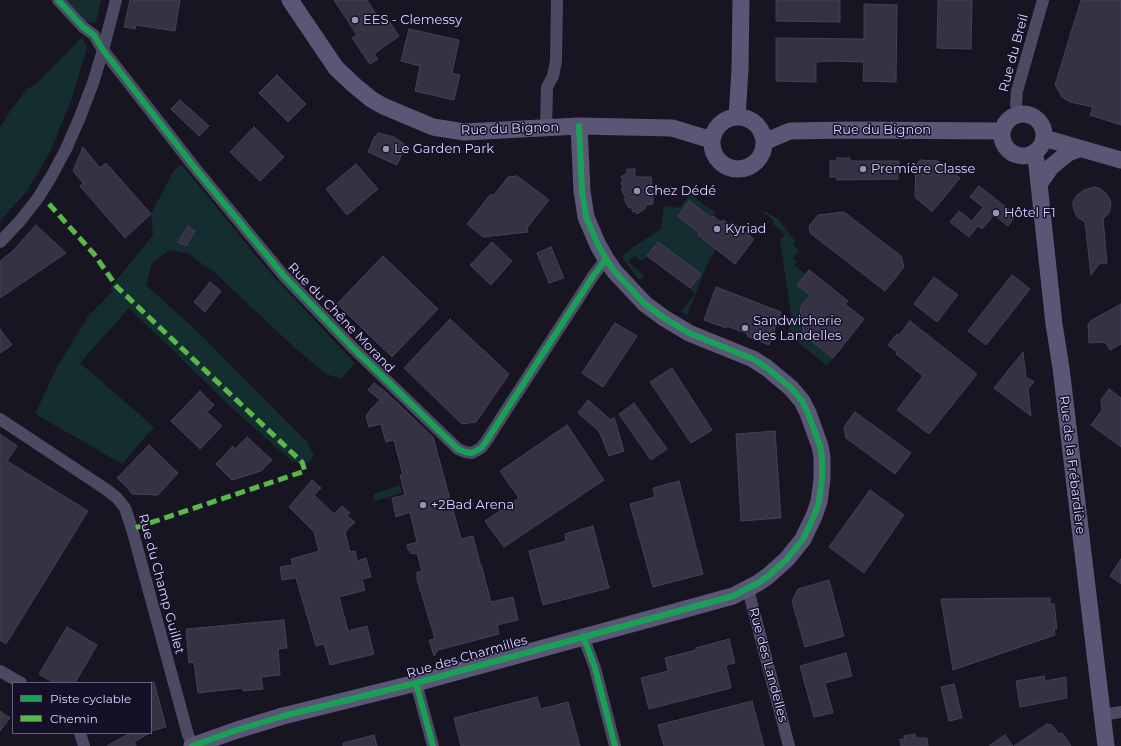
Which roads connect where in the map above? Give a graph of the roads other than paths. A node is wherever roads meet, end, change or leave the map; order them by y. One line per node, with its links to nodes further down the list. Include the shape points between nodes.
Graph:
1 (58, 0): 7 (street, Rue du Chêne Morand, via 94,35)
2 (116, 0): 7 (street)
3 (290, 0): 11 (street, Rue du Bignon, via 336,68 359,90 383,106 433,127 449,130 464,132)
4 (557, 0): 11 (street, via 556,61 548,87)
5 (741, 0): 9 (street)
6 (1043, 0): 8 (street, Rue du Breil, via 1017,90)
7 (103, 50): 20 (street, via 80,117 55,170 38,198); 21 (street, Rue du Chêne Morand, via 239,224 284,276 354,349 452,444 465,452 477,451 485,443)
8 (1018, 113): 12 (street, via 1007,120); 13 (street, via 1032,115 1038,119 1044,131)
9 (737, 117): 14 (street, via 723,121 717,126); 15 (street, via 749,119 759,127)
10 (579, 126): 11 (street, Rue du Bignon); 14 (street, Rue du Bignon, via 672,128); 21 (street, via 584,203 592,233)
11 (546, 128)
12 (1002, 131): 15 (street, Rue du Bignon, via 790,131); 17 (street, via 1002,138 1008,150 1020,156)
13 (1044, 138): 16 (street); 17 (street)
14 (712, 140): 15 (street, via 714,155 719,161 725,166 740,170 755,164 762,154)
15 (764, 142)
16 (1079, 149): 18 (street); 19 (street, via 1051,167)
17 (1034, 153): 19 (street, Rue de la Frébardière)
18 (1121, 160)
19 (1040, 184): 29 (street, Rue de la Frébardière, via 1054,324)
20 (0, 242)
21 (606, 259): 23 (street, via 627,286 655,312 689,333 764,365 791,388 808,413 816,434 822,463 821,490 814,516 803,539 787,559)
22 (0, 419): 32 (street, Rue du Champ Guillet, via 107,490 125,508)
23 (748, 589): 24 (street, Rue des Charmilles, via 733,596); 35 (street, Rue des Landelles)
24 (583, 636): 27 (street, Rue des Charmilles); 34 (street, via 595,668)
25 (0, 671): 26 (street)
26 (19, 682)
27 (416, 683): 32 (street, Rue des Charmilles, via 283,716); 33 (street)
28 (1121, 712): 29 (street)
29 (1102, 715): 36 (street, Rue de la Frébardière)
30 (80, 734): 31 (street)
31 (84, 746)
32 (193, 746)
33 (433, 746)
34 (615, 746)
35 (790, 746)
36 (1106, 746)

